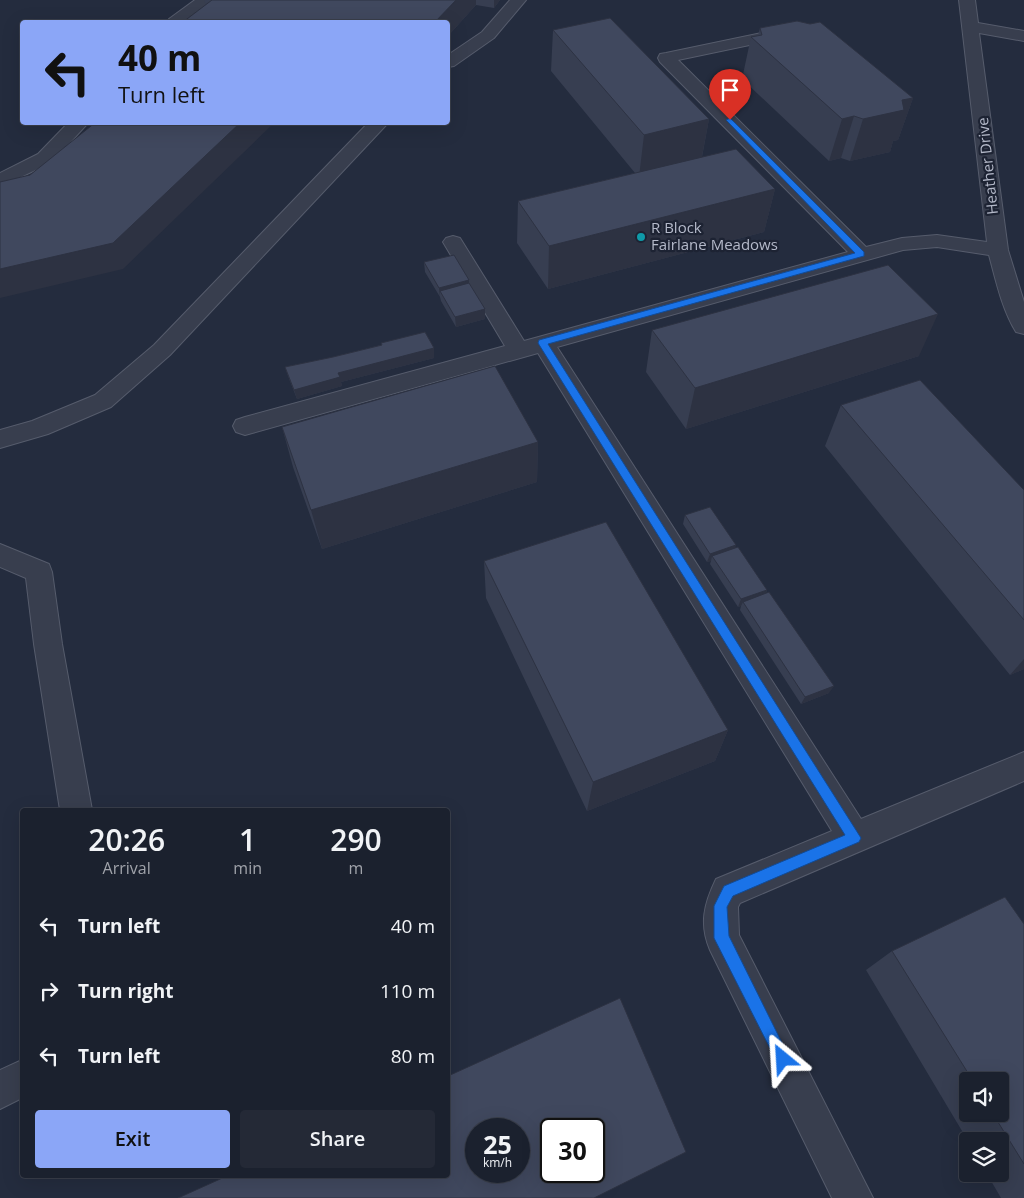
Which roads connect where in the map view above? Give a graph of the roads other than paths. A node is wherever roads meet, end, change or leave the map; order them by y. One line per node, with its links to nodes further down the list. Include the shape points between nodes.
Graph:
1 (205, 0): 4 (street)
2 (518, 0): 8 (street, via 488,35)
3 (967, 0): 5 (street, Heather Drive)
4 (178, 20)
5 (971, 27): 7 (street); 13 (street, Heather Drive)
6 (801, 30): 14 (street, via 666,58)
7 (1024, 36)
8 (450, 61)
9 (77, 125): 11 (street, via 45,158)
10 (377, 125): 18 (street, via 162,350 103,401 39,428)
11 (0, 181)
12 (453, 242): 16 (street)
13 (998, 250): 14 (street, via 937,241 902,244); 15 (street, Heather Drive, via 1010,294)
14 (861, 254): 16 (street)
15 (1024, 327)
16 (531, 347): 17 (street); 22 (street)
17 (245, 426)
18 (0, 440)
19 (0, 555): 21 (street, via 39,572)
20 (1024, 766): 22 (street)
21 (76, 808)
22 (854, 838): 25 (street, via 728,891 720,906 722,938)
23 (20, 1080): 24 (street)
24 (0, 1090)
25 (853, 1198)

